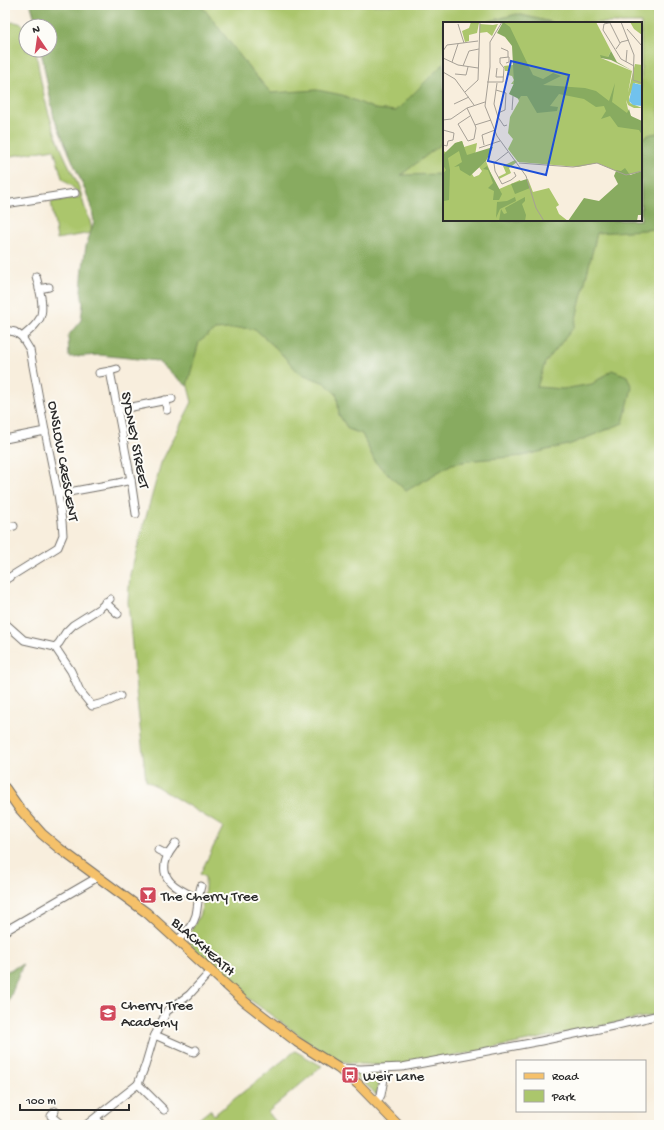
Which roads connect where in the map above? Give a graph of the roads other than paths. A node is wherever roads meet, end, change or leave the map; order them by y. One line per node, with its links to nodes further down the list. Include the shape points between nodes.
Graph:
1 (75, 193): 2 (street, via 66,190)
2 (5, 204)
3 (36, 276): 5 (street)
4 (48, 287): 5 (street)
5 (39, 289): 7 (street, via 42,305 40,317)
6 (5, 330): 7 (street)
7 (22, 337): 13 (street, ONSLOW CRESCENT, via 30,350)
8 (117, 369): 9 (street)
9 (110, 372): 10 (street); 11 (street, SYDNEY STREET)
10 (99, 373)
11 (117, 410): 12 (street, via 168,399); 15 (street, SYDNEY STREET)
12 (167, 410)
13 (45, 431): 14 (street); 16 (street, ONSLOW CRESCENT)
14 (5, 439)
15 (131, 480): 16 (street); 17 (street, SYDNEY STREET)
16 (58, 494): 20 (street, ONSLOW CRESCENT, via 64,529 62,541 58,547)
17 (136, 514)
18 (14, 526): 19 (street)
19 (5, 528)
20 (5, 580)
21 (118, 614): 23 (street, via 108,601 73,625)
22 (5, 623): 23 (street, via 24,640)
23 (55, 647): 24 (street, via 71,671 80,691 92,706)
24 (114, 696)
25 (5, 788): 29 (main road, BLACKHEATH, via 42,834)
26 (176, 843): 28 (street)
27 (158, 850): 28 (street)
28 (168, 855): 31 (street, via 164,870 170,882 176,888)
29 (98, 877): 32 (street); 33 (main road, BLACKHEATH, via 147,913)
30 (201, 886): 31 (street)
31 (197, 898): 33 (street, via 195,916 186,932)
32 (5, 931)
33 (177, 941): 34 (main road, BLACKHEATH)
34 (211, 971): 36 (street, via 189,995 168,1011); 38 (main road, BLACKHEATH, via 245,1002 297,1042)
35 (659, 1015): 39 (street, via 540,1041)
36 (155, 1035): 37 (street); 40 (street)
37 (194, 1052)
38 (338, 1068): 39 (street); 41 (main road, BLACKHEATH)
39 (386, 1068): 41 (street)
40 (138, 1084): 42 (street); 44 (street)
41 (377, 1103): 48 (main road, BLACKHEATH)
42 (164, 1110)
43 (55, 1111): 45 (street, via 51,1116)
44 (96, 1118): 46 (street); 47 (street)
45 (62, 1125)
46 (86, 1125)
47 (102, 1125)
48 (398, 1125)

